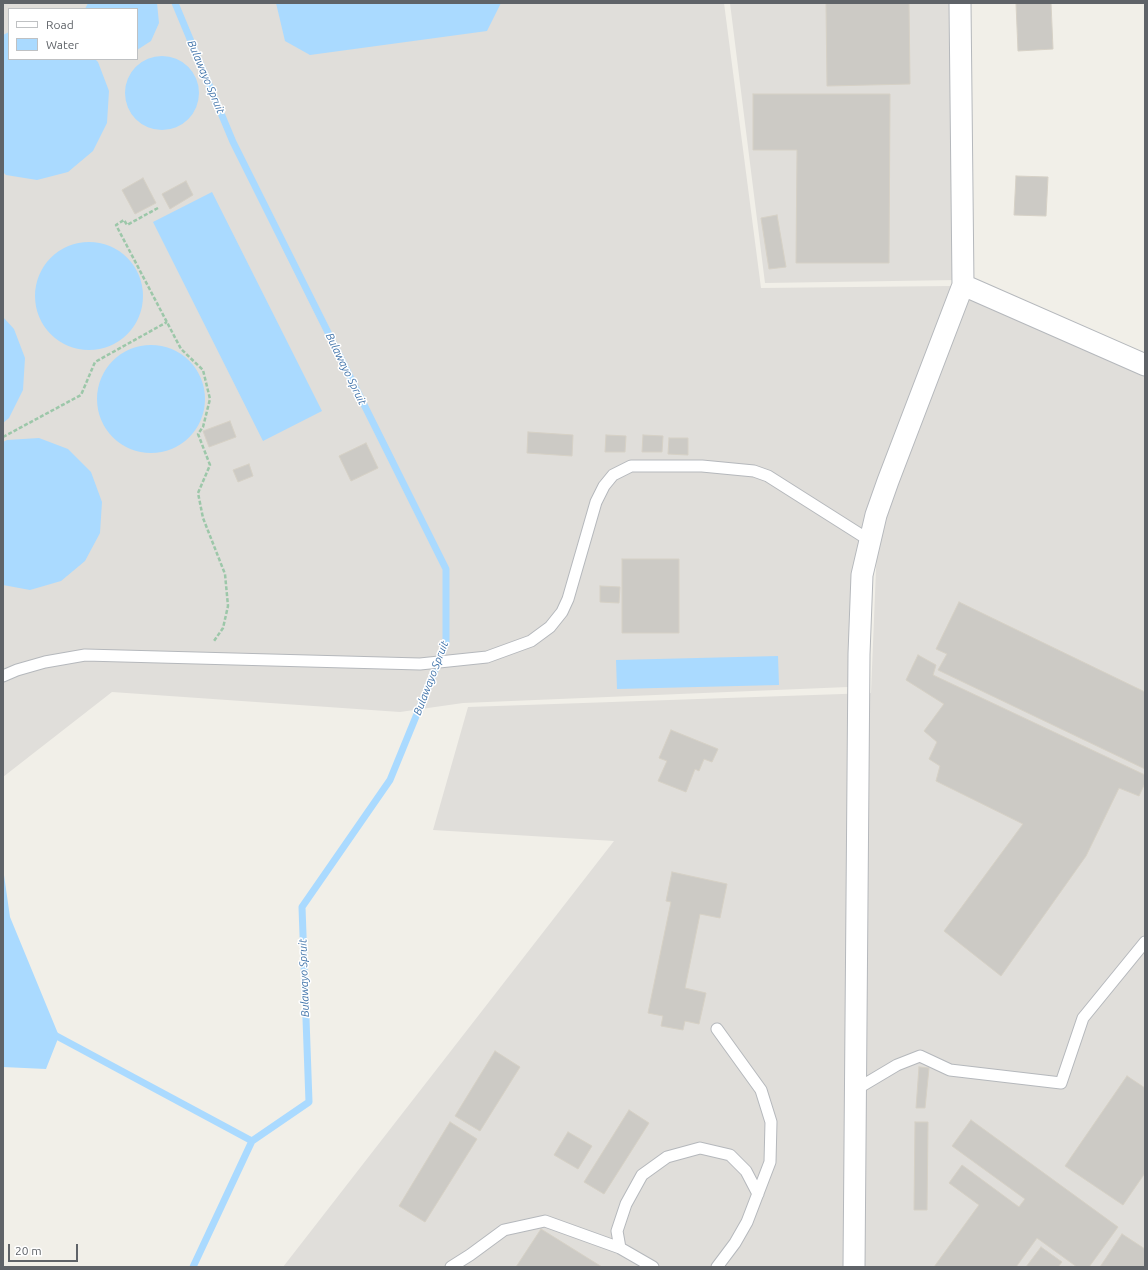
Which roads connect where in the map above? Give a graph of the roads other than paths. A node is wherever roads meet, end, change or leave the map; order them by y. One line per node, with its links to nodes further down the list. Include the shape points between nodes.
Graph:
1 (960, 3): 2 (street)
2 (963, 285): 3 (street); 4 (street, via 888,481)
3 (1145, 365)
4 (870, 540): 5 (lane, via 768,476 754,471 702,466 631,466 613,475 596,502 562,612 550,627 531,641 508,650 487,657 420,664 85,655 44,662); 8 (street, via 862,575 859,654)
5 (3, 676)
6 (1145, 942): 8 (lane, via 1083,1018 1061,1083 950,1070 920,1056 897,1065)
7 (717, 1029): 9 (lane, via 761,1090 771,1122 770,1162)
8 (855, 1090): 14 (street)
9 (758, 1194): 10 (lane, via 746,1171 730,1155 700,1148 667,1157 642,1175 626,1204 617,1231); 13 (lane, via 747,1222)
10 (620, 1248): 11 (lane, via 544,1221 504,1230); 12 (lane)
11 (451, 1267)
12 (653, 1267)
13 (717, 1267)
14 (854, 1267)

